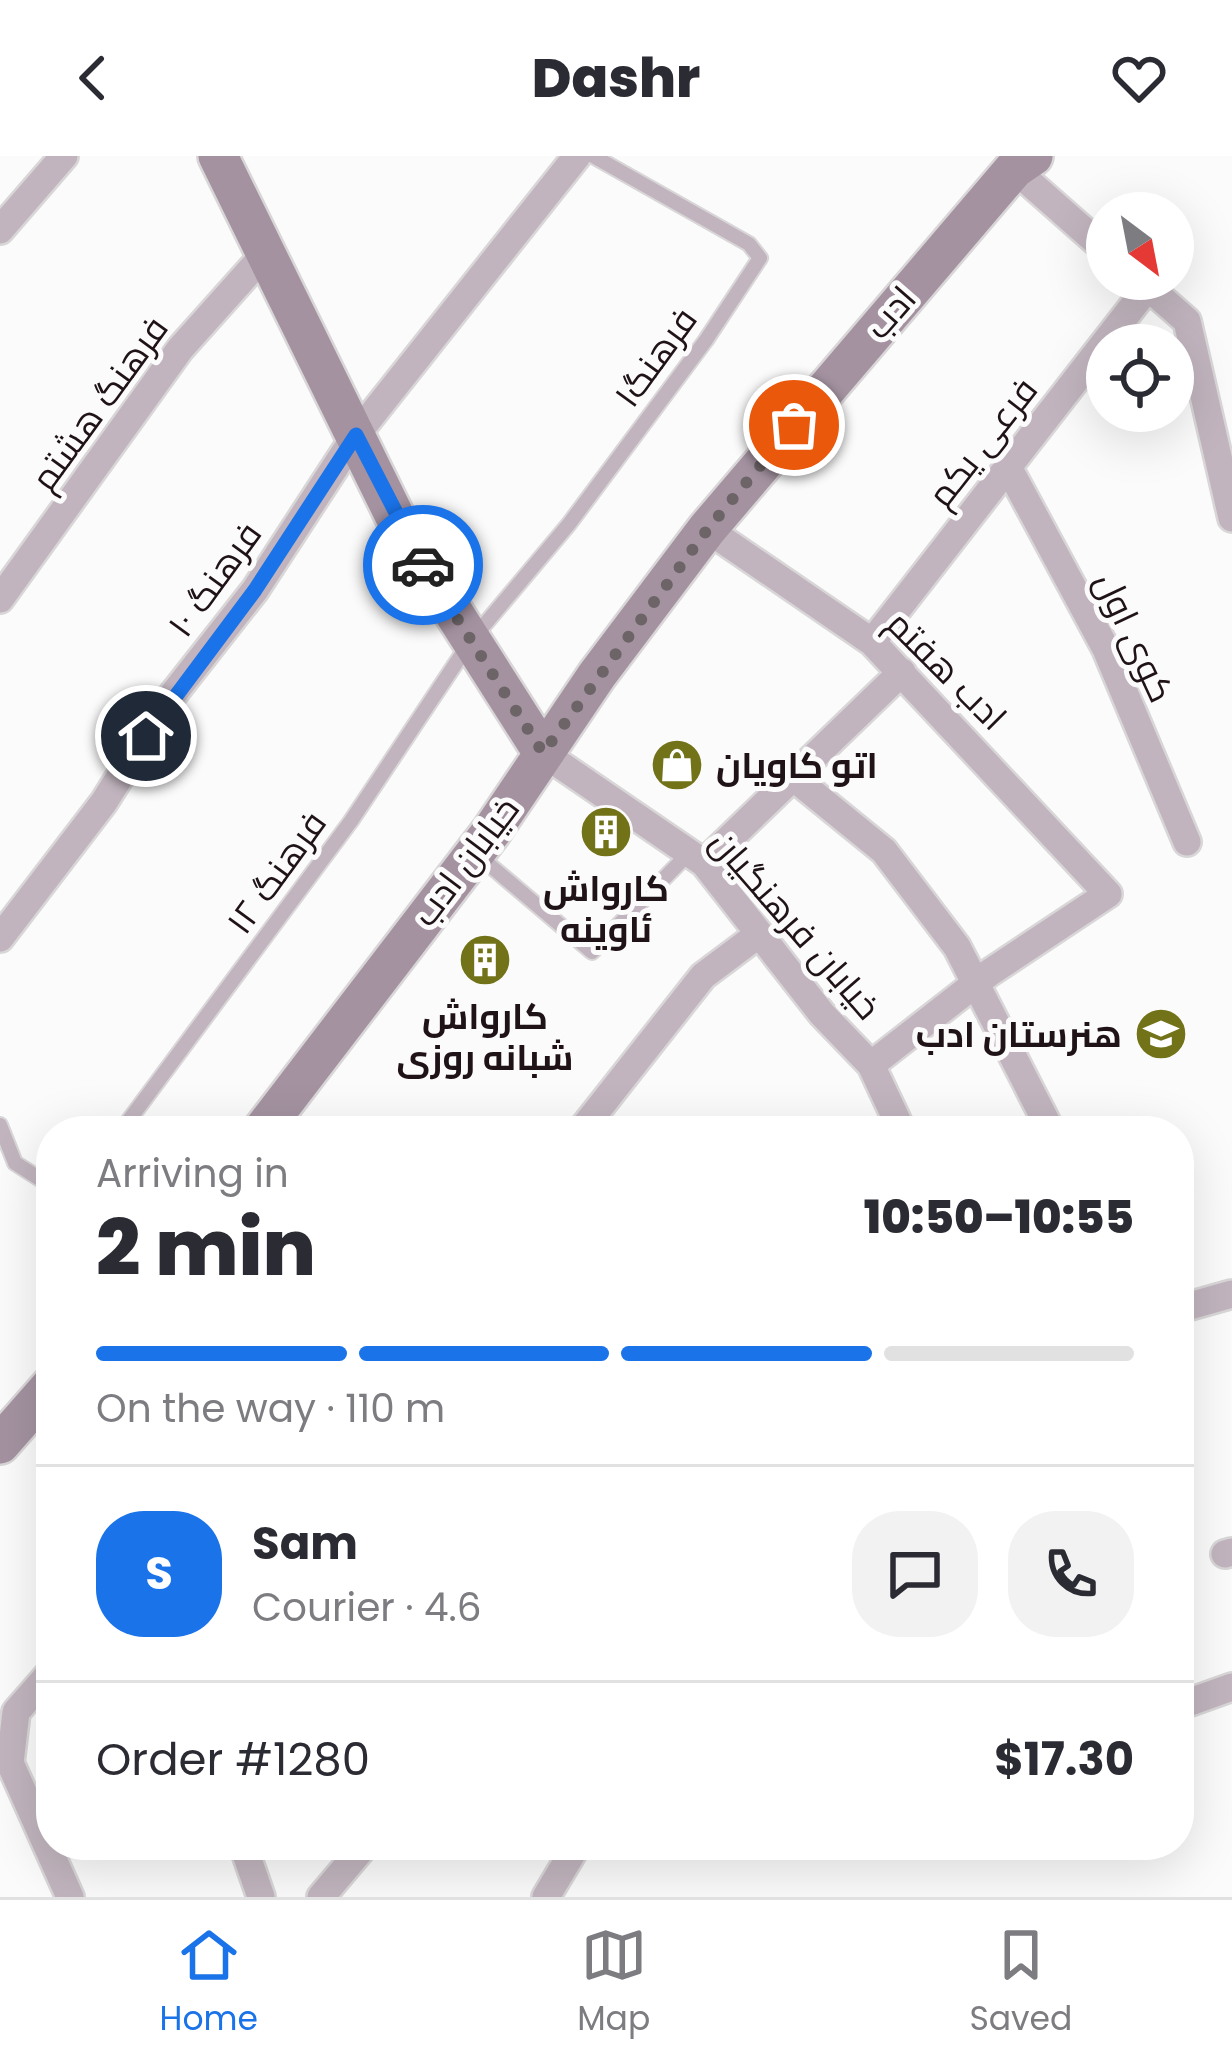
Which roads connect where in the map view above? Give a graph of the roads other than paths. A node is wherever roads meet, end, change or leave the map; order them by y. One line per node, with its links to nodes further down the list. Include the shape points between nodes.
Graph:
1 (64, 156): 6 (street)
2 (218, 156): 8 (street)
3 (577, 156): 11 (street, فرهنگ ۱۰)
4 (593, 156): 17 (lane, فرهنگ۱, via 749,244 760,258 583,505)
5 (1011, 160): 7 (street); 15 (street, ادب)
6 (0, 229)
7 (1086, 231)
8 (263, 255): 11 (street); 16 (street, فرهنگ هشتم, via 179,350)
9 (1131, 300): 12 (street, فرعی یکم)
10 (1163, 300): 13 (street, via 1187,321)
11 (356, 435): 17 (street, via 403,533); 26 (street, فرهنگ ۱۰, via 255,590)
12 (1008, 467): 18 (street, فرعی یکم); 22 (street, کوی اول, via 1106,649)
13 (1226, 477): 14 (street)
14 (1232, 518)
15 (707, 530): 18 (street, ادب هفتم); 20 (street, خیابان ادب)
16 (0, 599)
17 (470, 642): 20 (street); 29 (lane, فرهنگ ۱۲, via 351,821)
18 (872, 642): 19 (street, ادب هفتم)
19 (902, 672): 21 (street); 27 (street, ادب هفتم, via 1108,894)
20 (543, 753): 23 (street, خیابان ادب); 24 (street, خیابان فرهنگیان)
21 (793, 777): 24 (street); 27 (street, via 884,851 957,947)
22 (1187, 842)
23 (473, 851): 24 (lane, via 592,952); 30 (street, خیابان ادب)
24 (697, 858): 25 (street, خیابان فرهنگیان)
25 (759, 934): 28 (street, خیابان فرهنگیان); 31 (street, via 703,976)
26 (0, 938)
27 (974, 985): 28 (street); 33 (street)
28 (871, 1065): 32 (street, خیابان فرهنگیان)
29 (132, 1116)
30 (273, 1116)
31 (593, 1116)
32 (895, 1116)
33 (1043, 1116)
34 (0, 1125): 35 (lane, via 15,1163)
35 (36, 1176)
36 (1232, 1294): 37 (street)
37 (1194, 1305)
38 (36, 1403): 39 (street)
39 (0, 1444)
40 (1232, 1688): 42 (street)
41 (36, 1689): 43 (street, via 16,1712 10,1763)
42 (1194, 1701)
43 (36, 1821)
44 (53, 1860): 48 (street)
45 (248, 1860): 49 (street)
46 (352, 1860): 50 (street)
47 (568, 1860): 51 (street)
48 (70, 1897)
49 (261, 1897)
50 (321, 1897)
51 (546, 1897)

